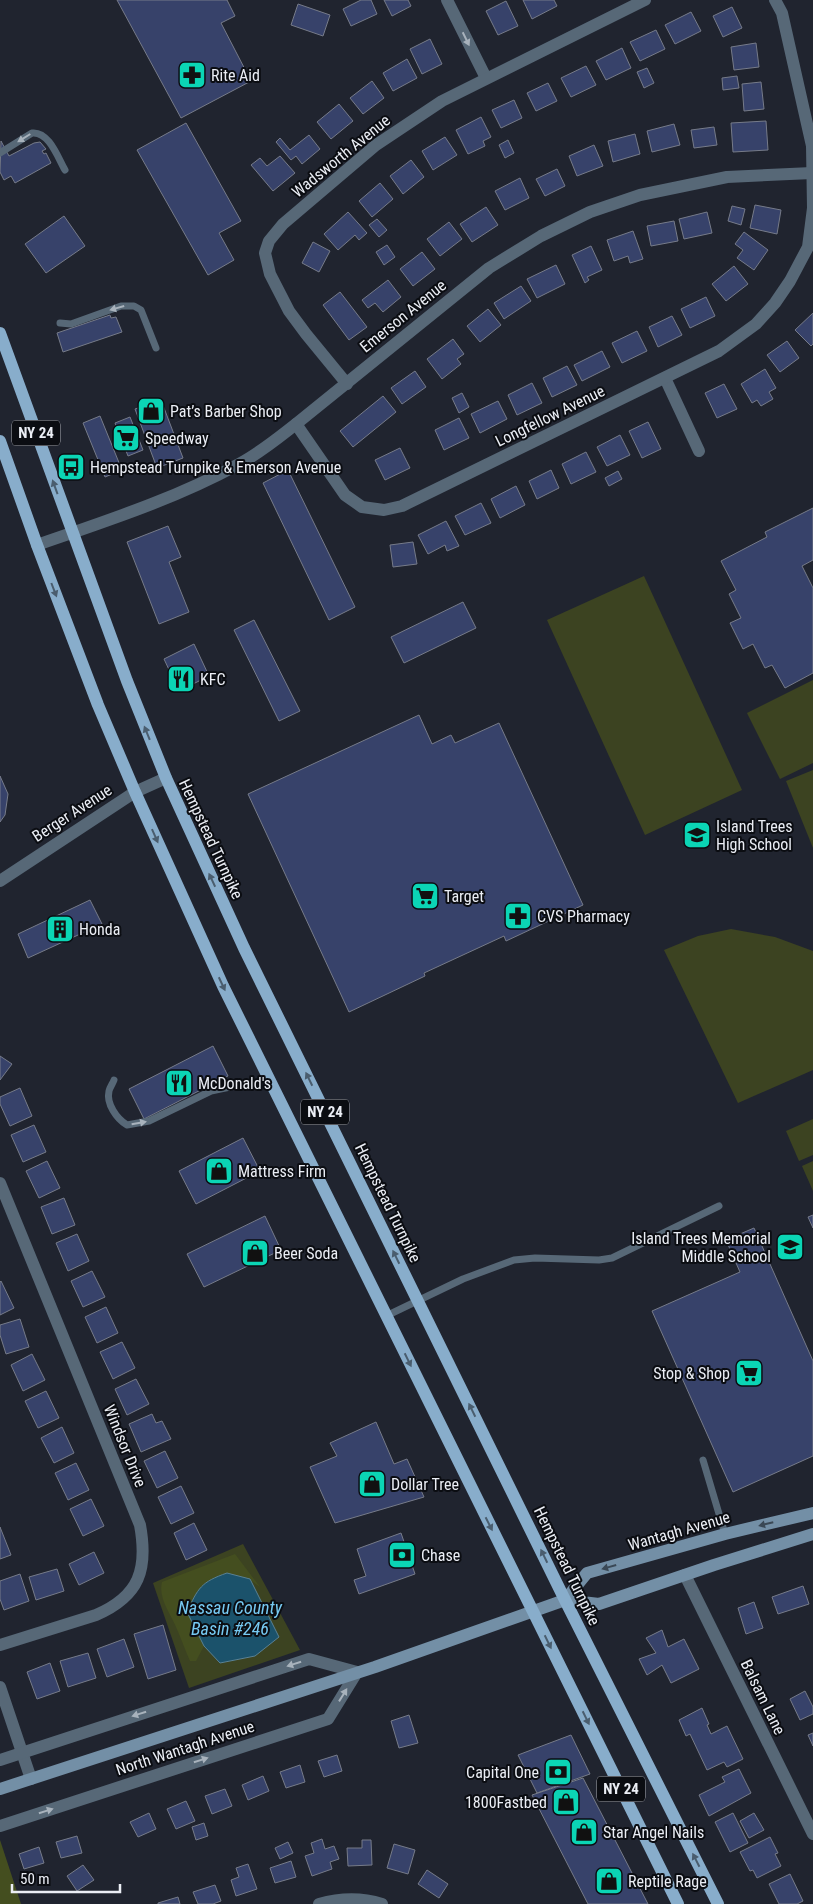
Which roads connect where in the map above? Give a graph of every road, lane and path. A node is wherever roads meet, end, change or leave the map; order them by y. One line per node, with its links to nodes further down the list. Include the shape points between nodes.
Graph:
1 (447, 0): 4 (street, one-way to 4)
2 (645, 0): 4 (street, Wadsworth Avenue)
3 (775, 0): 7 (street, via 782,13 810,136)
4 (486, 78): 13 (street, Wadsworth Avenue, via 442,101 376,145 283,224 269,240 264,253 281,296 306,334)
5 (0, 153): 6 (lane, one-way to 5, via 44,136 38,132)
6 (65, 170)
7 (812, 173): 8 (street); 13 (street, Emerson Avenue, via 727,177 640,195 590,212 541,236 489,268)
8 (810, 248): 12 (street, Longfellow Avenue, via 775,303 756,324 719,351)
9 (60, 323): 11 (lane, one-way to 9, via 140,310 134,306 121,306 72,324)
10 (0, 333): 17 (main road, Hempstead Turnpike / NY 24, one-way to 10)
11 (156, 348)
12 (665, 378): 14 (street, Longfellow Avenue, via 413,502 384,510 362,507 345,495); 16 (street)
13 (347, 384): 14 (street, Emerson Avenue)
14 (296, 424): 17 (street, Emerson Avenue, via 242,462 205,481 141,510)
15 (0, 442): 18 (main road, NY 24)
16 (699, 451)
17 (72, 533): 18 (street, Emerson Avenue); 19 (main road, Hempstead Turnpike / NY 24, one-way to 17)
18 (37, 545): 20 (main road, NY 24, one-way to 20)
19 (166, 778): 20 (street, Berger Avenue); 26 (main road, Hempstead Turnpike / NY 24, one-way to 19, via 244,948)
20 (135, 792): 21 (street, Berger Avenue); 27 (main road, NY 24, one-way to 27, via 224,988)
21 (0, 881)
22 (114, 1080): 23 (lane, one-way to 23, via 109,1091 110,1102 120,1121 127,1125 149,1121 212,1090)
23 (230, 1087)
24 (0, 1183): 35 (street, Windsor Drive, via 140,1525 144,1547 142,1569 133,1588 111,1609)
25 (720, 1206): 26 (lane, via 612,1258 514,1260)
26 (418, 1300): 27 (lane); 33 (main road, Hempstead Turnpike / NY 24, one-way to 26)
27 (386, 1316): 34 (main road, NY 24, one-way to 34)
28 (703, 1460): 30 (lane)
29 (813, 1512): 30 (main road, Wantagh Avenue, one-way to 30)
30 (725, 1534): 33 (main road, Wantagh Avenue, one-way to 33, via 587,1573)
31 (813, 1534): 32 (main road)
32 (685, 1575): 33 (main road, via 599,1604); 43 (street, Balsam Lane)
33 (565, 1600): 34 (main road); 47 (main road, Hempstead Turnpike / NY 24, one-way to 33)
34 (533, 1610): 36 (main road, North Wantagh Avenue); 46 (main road, NY 24, one-way to 46)
35 (0, 1645)
36 (357, 1672): 38 (street, one-way to 38, via 309,1659); 40 (main road, North Wantagh Avenue); 42 (street, North Wantagh Avenue, one-way to 36, via 328,1719)
37 (0, 1687): 38 (street)
38 (22, 1752): 39 (street); 40 (street)
39 (0, 1760)
40 (31, 1779): 41 (main road, North Wantagh Avenue)
41 (0, 1789)
42 (0, 1826)
43 (813, 1834)
44 (319, 1904): 45 (street, via 350,1898)
45 (382, 1904)
46 (678, 1904)
47 (718, 1904)

